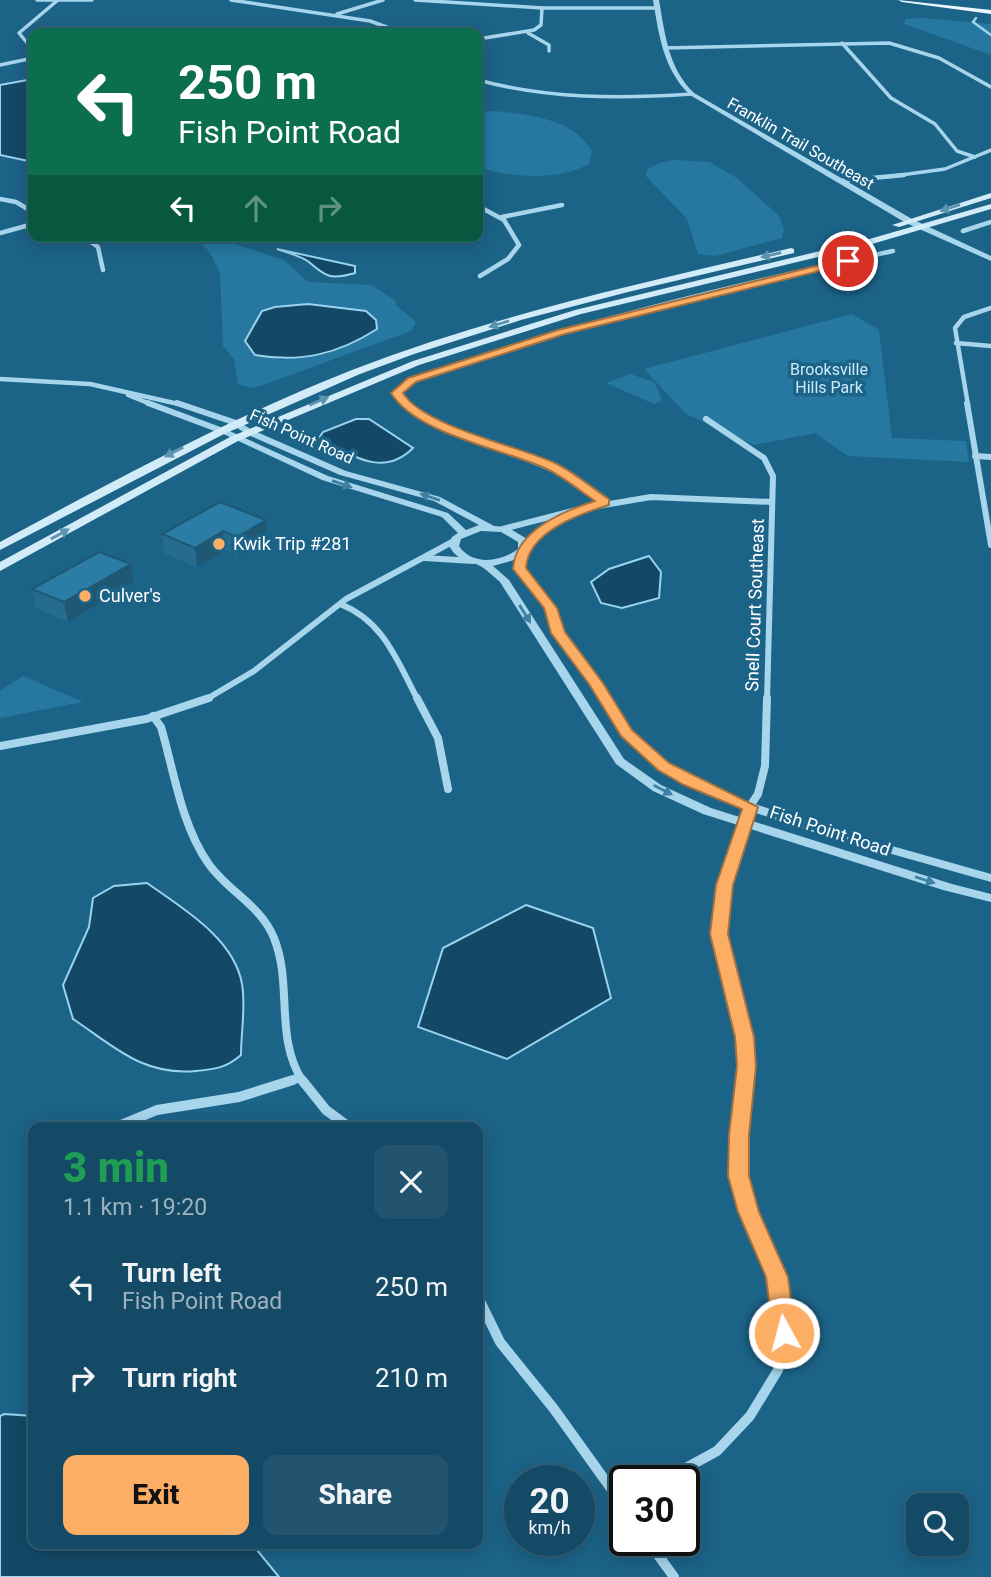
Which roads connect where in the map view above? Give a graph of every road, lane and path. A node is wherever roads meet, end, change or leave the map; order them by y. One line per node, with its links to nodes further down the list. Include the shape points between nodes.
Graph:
1 (37, 0): 2 (street)
2 (57, 0): 3 (street); 17 (street, via 19,33)
3 (92, 0)
4 (231, 0): 12 (street)
5 (383, 0): 12 (street)
6 (415, 0): 10 (street)
7 (902, 0): 11 (main road)
8 (917, 0): 11 (main road)
9 (657, 4): 10 (street); 18 (street, Franklin Trail Southeast)
10 (542, 8): 14 (street, via 541,25)
11 (991, 11)
12 (334, 15): 13 (street)
13 (391, 28)
14 (528, 33): 15 (street); 19 (street, via 549,45)
15 (483, 38)
16 (842, 43): 18 (street); 24 (street, via 871,41 914,49); 28 (street, via 891,98 936,124 957,151)
17 (28, 46)
18 (665, 48): 26 (street, Franklin Trail Southeast, via 675,77)
19 (549, 51)
20 (28, 59): 21 (street)
21 (0, 65)
22 (483, 81): 23 (street)
23 (495, 85): 25 (street); 26 (street, via 653,97)
24 (991, 88)
25 (483, 90)
26 (692, 94): 29 (street, Franklin Trail Southeast)
27 (991, 150): 28 (street)
28 (975, 157): 29 (street, via 925,173)
29 (840, 181): 37 (street, Franklin Trail Southeast)
30 (991, 195): 37 (main road, one-way to 37)
31 (0, 199): 35 (street)
32 (562, 205): 36 (street)
33 (991, 206): 40 (main road)
34 (483, 208): 36 (street)
35 (28, 209)
36 (502, 217): 47 (street, via 516,231 519,245 508,259)
37 (909, 221): 40 (street, Franklin Trail Southeast); 54 (main road, one-way to 54, via 564,304 359,371)
38 (991, 222): 41 (street)
39 (28, 226): 42 (street)
40 (923, 228): 45 (street, Franklin Trail Southeast); 56 (main road, one-way to 40, via 376,378 497,336)
41 (963, 231)
42 (0, 233)
43 (91, 242): 46 (street, via 98,247)
44 (893, 251): 60 (street, via 562,332 412,380 397,393 404,404 440,425 551,466)
45 (991, 259)
46 (103, 270)
47 (480, 276)
48 (991, 308): 49 (street, via 964,317 955,328)
49 (956, 343): 50 (street); 58 (street)
50 (991, 346)
51 (0, 379): 52 (street, Fish Point Road)
52 (97, 386): 54 (street, Fish Point Road, via 165,397); 55 (street, Fish Point Road)
53 (706, 419): 61 (street, Snell Court Southeast, via 764,458 773,476)
54 (236, 423): 55 (main road); 56 (street, Fish Point Road)
55 (220, 430): 57 (street, Fish Point Road); 67 (main road, one-way to 67)
56 (249, 432): 57 (main road); 63 (street, Fish Point Road, one-way to 56, via 436,499 343,473)
57 (234, 439): 65 (street, Fish Point Road, one-way to 65, via 325,478 446,515); 71 (main road, one-way to 57)
58 (975, 456): 59 (street); 66 (street)
59 (991, 457)
60 (605, 502): 61 (street, via 657,495); 62 (street)
61 (772, 502): 76 (street, Snell Court Southeast, via 765,766)
62 (580, 509): 64 (street); 68 (street, via 538,533)
63 (491, 527): 64 (street); 65 (street)
64 (503, 529): 68 (street, via 519,536)
65 (458, 537): 69 (street); 70 (street, Fish Point Road, via 455,550)
66 (991, 545)
67 (0, 547)
68 (522, 550): 70 (street, via 504,561); 76 (street, Fish Point Road, via 519,569 551,608 558,633 626,733 663,767)
69 (425, 558): 70 (street); 72 (street)
70 (477, 562): 77 (street, Fish Point Road, one-way to 77, via 504,580 620,761 657,788)
71 (0, 568)
72 (340, 604): 73 (street, via 232,686 193,705); 75 (street, via 358,610 384,635 438,738)
73 (153, 716): 74 (street); 80 (street, via 161,727 207,862 271,930 282,959 284,1035)
74 (0, 746)
75 (448, 789)
76 (750, 807): 77 (street, Snell Court Southeast); 78 (street, Fish Point Road)
77 (747, 823): 79 (street, Fish Point Road, one-way to 79); 84 (street, Snell Court Southeast, via 724,885 719,934 745,1037 739,1176 777,1277 784,1333 778,1370 750,1416 717,1451)
78 (991, 878)
79 (991, 898)
80 (301, 1078): 81 (street, via 239,1097 157,1110); 82 (street, via 309,1093)
81 (128, 1122)
82 (340, 1122)
83 (483, 1307): 85 (street, via 500,1342)
84 (691, 1465)
85 (609, 1483)
86 (659, 1556): 87 (street)
87 (674, 1577)

